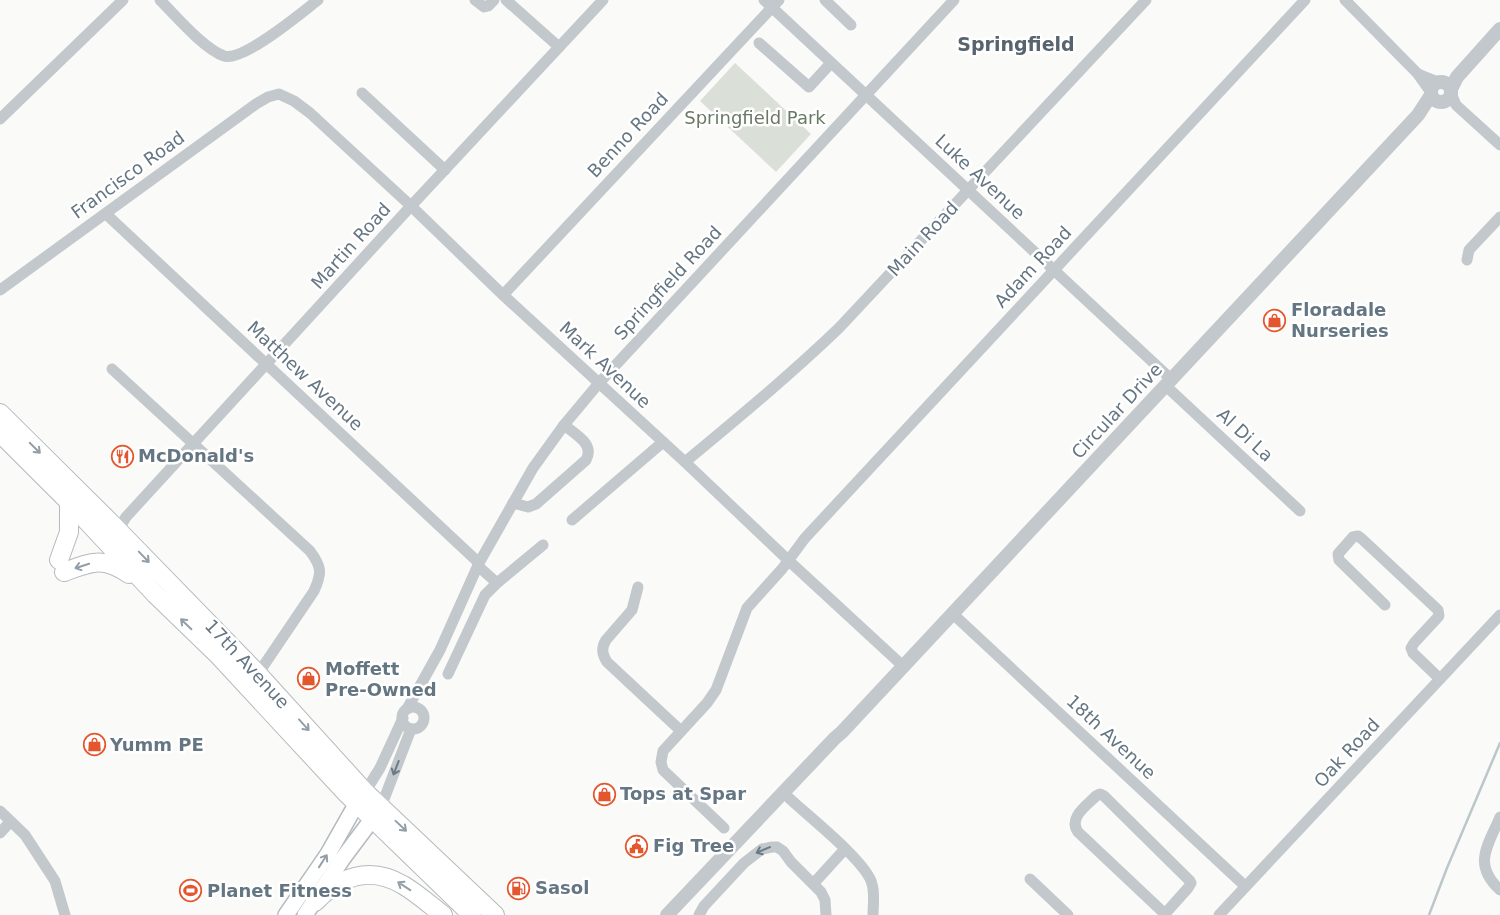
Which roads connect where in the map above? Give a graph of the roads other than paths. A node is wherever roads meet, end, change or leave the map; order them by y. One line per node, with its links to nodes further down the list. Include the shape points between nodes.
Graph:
1 (123, 0): 23 (street)
2 (160, 0): 3 (street, via 204,43 225,56 244,52)
3 (318, 0)
4 (475, 0): 5 (street, via 484,7)
5 (494, 0)
6 (506, 0): 17 (street)
7 (603, 0): 17 (street, Martin Road)
8 (825, 0): 14 (street)
9 (954, 0): 22 (street, Springfield Road)
10 (1146, 0): 26 (street, Main Road)
11 (1306, 0): 31 (street, Adam Road)
12 (1345, 0): 20 (street, via 1418,74)
13 (772, 3): 18 (street, Luke Avenue); 33 (street, Benno Road)
14 (851, 25)
15 (1500, 29): 20 (street)
16 (759, 43): 18 (street, via 809,87)
17 (559, 47): 25 (street, Martin Road)
18 (831, 62): 22 (street, Luke Avenue)
19 (362, 93): 25 (street)
20 (1442, 93): 24 (street); 37 (street, Circular Drive)
21 (279, 94): 27 (street, Mark Avenue, via 310,112); 28 (street, Francisco Road, via 256,104)
22 (866, 95): 26 (street, Luke Avenue); 36 (street, Springfield Road)
23 (0, 119)
24 (1500, 145)
25 (445, 170): 27 (street, Martin Road)
26 (968, 190): 31 (street, Luke Avenue); 43 (street, Main Road, via 839,328)
27 (411, 206): 33 (street, Mark Avenue); 34 (street, Martin Road)
28 (106, 214): 32 (street, Francisco Road); 34 (street, Matthew Avenue)
29 (1500, 217): 30 (street, via 1469,250)
30 (1467, 260)
31 (1054, 270): 37 (street, Luke Avenue); 50 (street, Adam Road)
32 (0, 290)
33 (502, 295): 36 (street, Mark Avenue)
34 (267, 364): 42 (street, Martin Road); 51 (street, Matthew Avenue)
35 (112, 369): 42 (street)
36 (599, 383): 39 (street, Springfield Road); 41 (street, Mark Avenue)
37 (1169, 383): 46 (street, Al Di La); 56 (street, Circular Drive)
38 (0, 414): 48 (main road, 17th Avenue, one-way to 48)
39 (564, 425): 45 (street, Springfield Road, via 533,468); 45 (street, via 587,444 586,460 536,504 528,507)
40 (0, 433): 44 (main road)
41 (663, 442): 43 (street, Mark Avenue); 47 (street)
42 (193, 444): 48 (street, Martin Road); 60 (street, via 310,551 320,570 314,590)
43 (685, 462): 50 (street, Mark Avenue)
44 (69, 502): 48 (main road); 54 (main road, one-way to 44, via 126,572 104,561 62,566 69,532)
45 (513, 504): 51 (street, Springfield Road)
46 (1300, 511)
47 (572, 520)
48 (111, 528): 54 (main road); 60 (main road, 17th Avenue, one-way to 60)
49 (543, 545): 52 (street)
50 (788, 560): 59 (street, Mark Avenue); 66 (street, Adam Road, via 747,608 716,690)
51 (479, 565): 52 (street, Matthew Avenue); 58 (street, Springfield Road)
52 (497, 583): 61 (street, via 485,595)
53 (638, 587): 66 (street, via 632,610 606,640 602,653 607,662)
54 (155, 594): 68 (main road, one-way to 54)
55 (1385, 605): 62 (street, via 1339,560 1338,554 1353,537 1362,539 1438,610 1439,616 1411,648)
56 (953, 614): 59 (street, Circular Drive); 79 (street, 18th Avenue)
57 (1500, 615): 62 (street, Oak Road)
58 (440, 650): 63 (street, Springfield Road); 64 (street, Springfield Road)
59 (904, 667): 67 (street, Circular Drive)
60 (258, 674): 68 (main road, 17th Avenue, one-way to 68)
61 (448, 674)
62 (1440, 680): 79 (street, Oak Road)
63 (420, 710): 64 (street, via 414,708); 65 (street, via 424,716 423,723)
64 (405, 714): 65 (street, via 405,725); 68 (street, Springfield Road, via 376,775)
65 (411, 729): 71 (street, one-way to 71)
66 (681, 731): 74 (street, Adam Road, via 663,751 662,767)
67 (842, 732): 69 (street, Circular Drive, via 839,742); 88 (street, Circular Drive)
68 (361, 797): 71 (main road, 17th Avenue); 84 (main road, one-way to 68, via 328,854)
69 (789, 798): 76 (street); 89 (street, Circular Drive)
70 (0, 811): 73 (street)
71 (377, 812): 81 (main road); 86 (main road); 87 (main road, 17th Avenue, one-way to 87)
72 (1500, 817): 80 (street, via 1485,854 1484,866 1489,879)
73 (10, 822): 75 (street); 83 (street, via 25,835 55,881)
74 (724, 828)
75 (0, 833)
76 (845, 849): 78 (street); 92 (street, via 870,878)
77 (1030, 879): 93 (street)
78 (814, 883): 90 (street, one-way to 90, via 783,851 768,847 744,863 704,906); 91 (street, via 824,895)
79 (1245, 886): 94 (street, Oak Road)
80 (1500, 890)
81 (310, 908): 85 (main road, one-way to 81, via 401,884 374,875 345,879 329,889)
82 (1165, 914): 82 (street, via 1188,888 1190,881 1104,796 1096,796 1077,816 1074,827)
83 (65, 915)
84 (286, 915)
85 (443, 915)
86 (472, 915)
87 (494, 915)
88 (667, 915)
89 (679, 915)
90 (700, 915)
91 (826, 915)
92 (873, 915)
93 (1068, 915)
94 (1220, 915)

